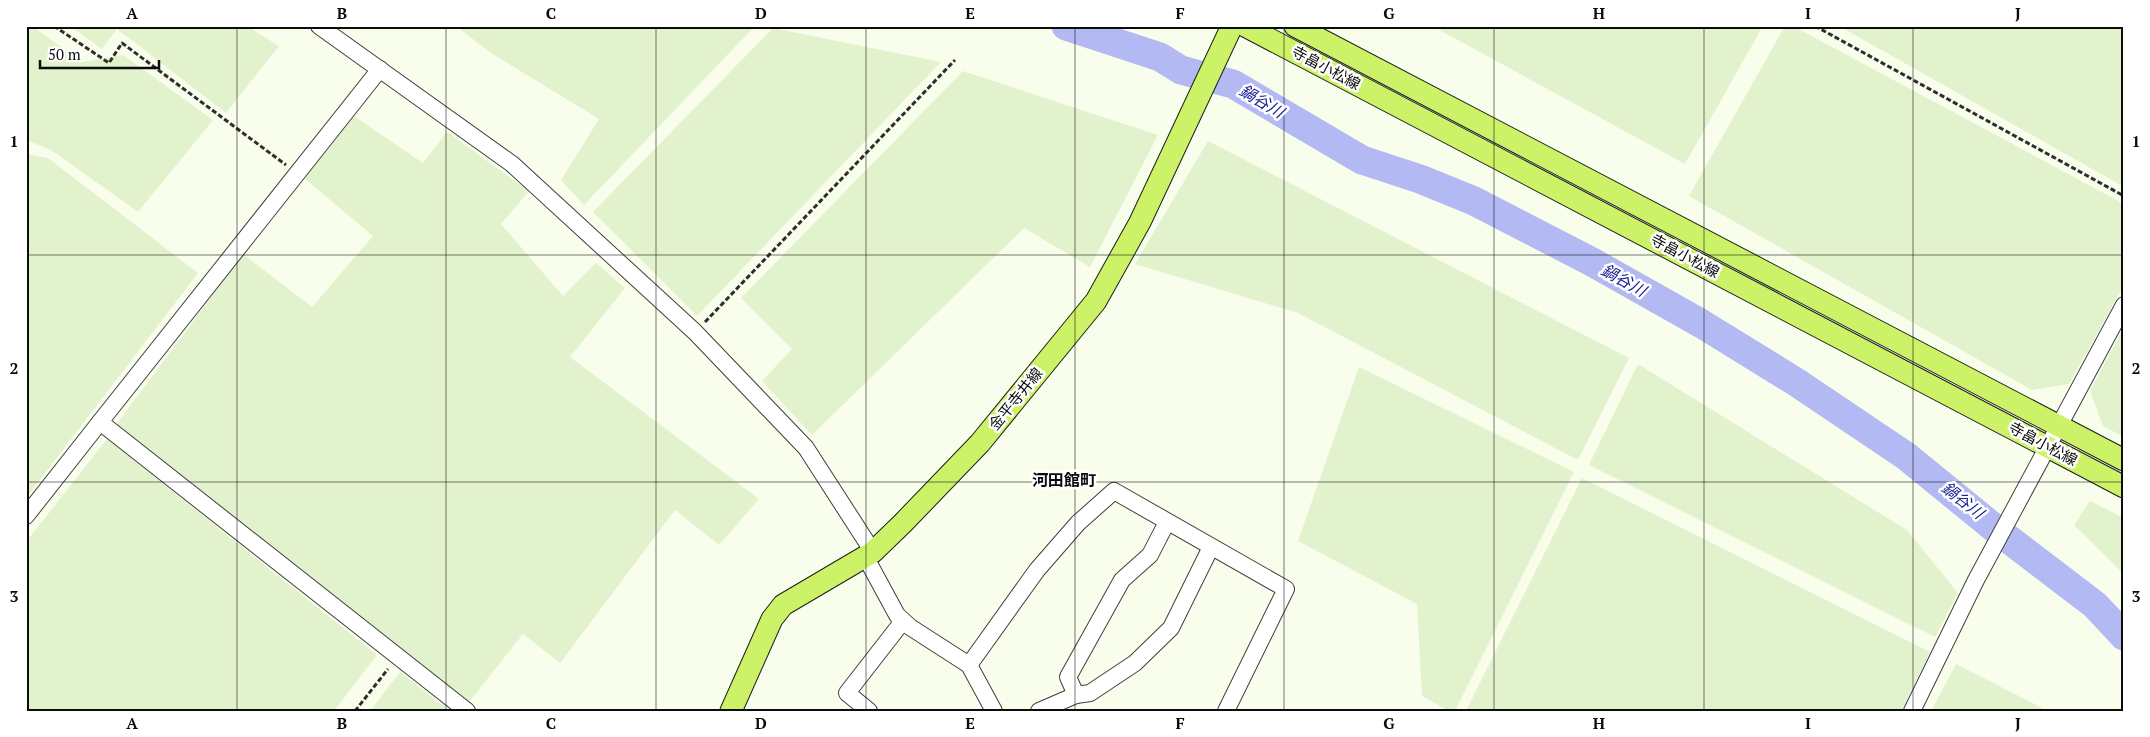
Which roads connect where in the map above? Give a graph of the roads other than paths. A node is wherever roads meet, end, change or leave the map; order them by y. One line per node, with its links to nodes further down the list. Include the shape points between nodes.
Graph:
1 (319, 26): 5 (street)
2 (1232, 26): 15 (main road, 金平寺井線, via 1140,222 1096,301 980,443)
3 (1245, 26): 9 (main road, 寺畠小松線)
4 (1295, 26): 8 (main road, 寺畠小松線)
5 (380, 69): 7 (street); 15 (street, via 512,164 695,332 806,448)
6 (2124, 304): 8 (street)
7 (100, 422): 12 (street); 19 (street)
8 (2060, 426): 9 (street); 10 (main road, 寺畠小松線)
9 (2049, 446): 11 (main road, 寺畠小松線); 25 (street, via 1976,580)
10 (2124, 460)
11 (2124, 487)
12 (26, 516)
13 (1167, 522): 14 (street); 17 (street, via 1114,491 1078,523 1037,570); 18 (street, via 1150,555 1122,580 1068,677)
14 (1211, 546): 18 (street, via 1171,628 1135,663 1090,693); 24 (street, via 1286,589)
15 (869, 554): 16 (street, via 897,615); 20 (main road, 金平寺井線, via 783,605 772,619)
16 (903, 621): 17 (street); 21 (street, via 846,693)
17 (969, 665): 22 (street)
18 (1076, 694): 23 (street)
19 (467, 711)
20 (730, 711)
21 (869, 711)
22 (994, 711)
23 (1040, 711)
24 (1226, 711)
25 (1912, 711)

